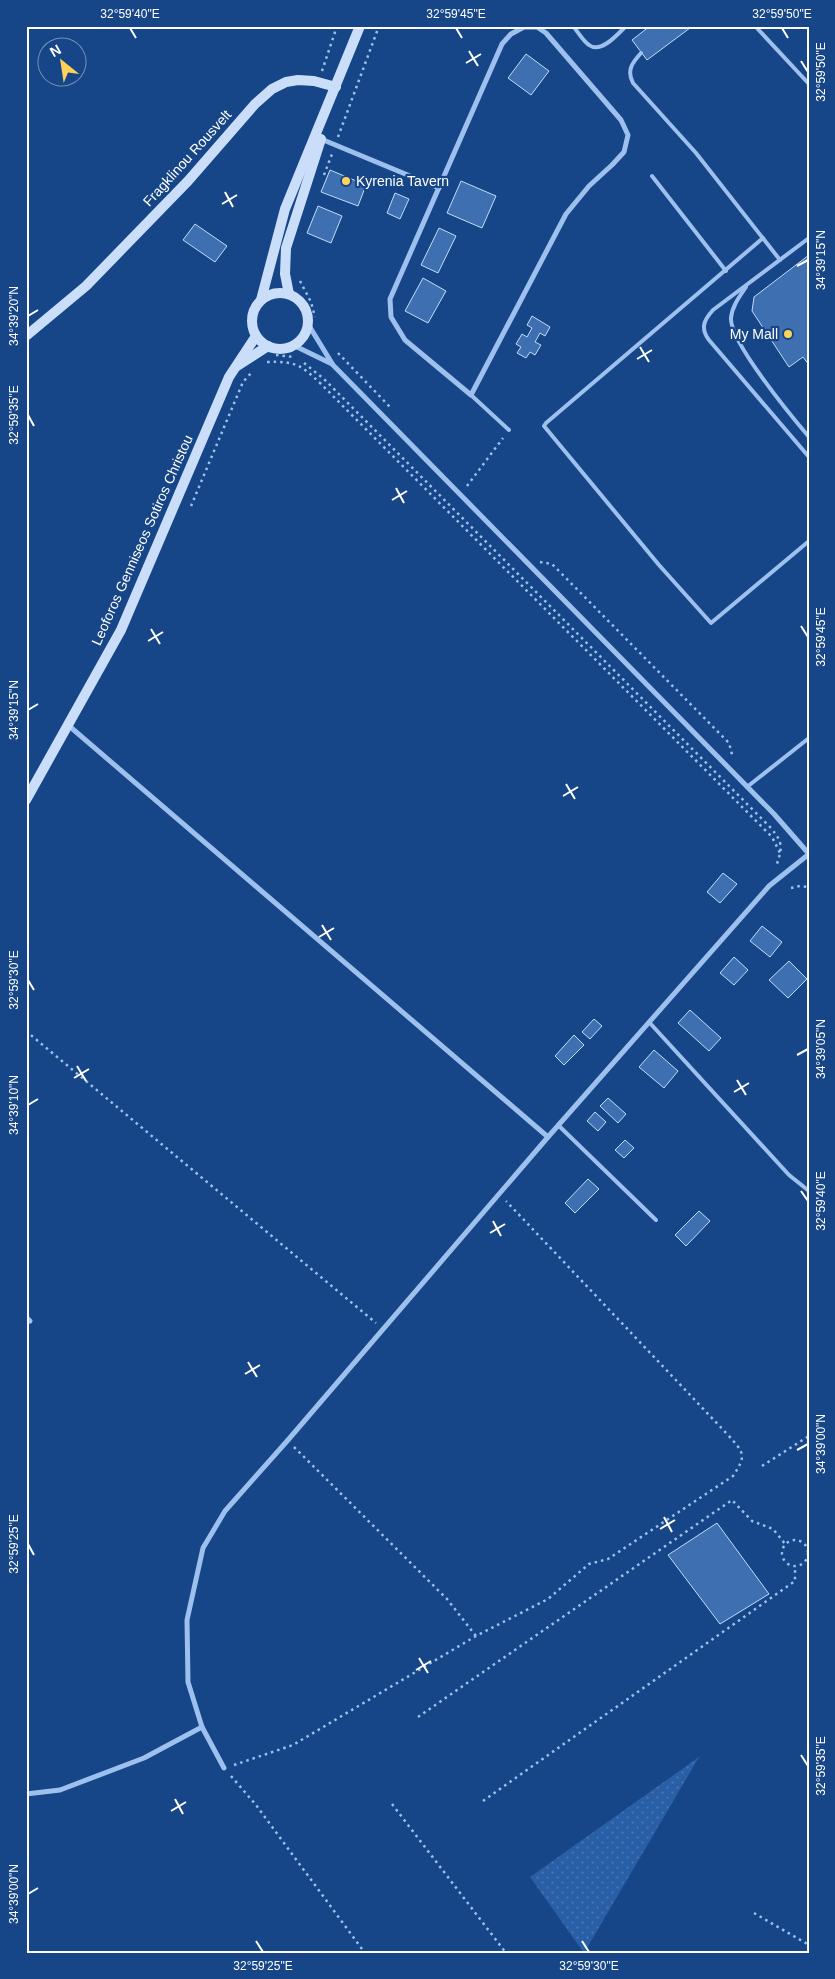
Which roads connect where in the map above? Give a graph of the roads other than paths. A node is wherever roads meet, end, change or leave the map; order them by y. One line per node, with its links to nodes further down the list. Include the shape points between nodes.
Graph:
1 (360, 26): 7 (main road)
2 (573, 26): 3 (lane, via 589,45 596,48 605,45)
3 (626, 26)
4 (755, 26): 6 (lane)
5 (641, 53): 11 (lane, via 630,69 632,83 696,153)
6 (809, 84)
7 (336, 87): 8 (main road); 17 (main road, via 285,209); 19 (main road, Fragklinou Rousvelt, via 298,80 272,89 86,286)
8 (321, 139): 10 (street); 16 (main road, via 286,248 285,274)
9 (652, 176): 14 (lane)
10 (439, 188): 25 (street, via 390,299 391,317 405,340); 25 (street, via 502,44 524,27 537,27 546,33 621,120 628,135 624,152 566,214)
11 (763, 238): 13 (lane); 14 (lane)
12 (809, 238): 13 (lane)
13 (780, 260): 15 (lane)
14 (726, 270): 29 (lane, via 544,426 711,624)
15 (748, 285): 27 (lane, via 733,310 734,333); 28 (lane, via 713,310 705,320 704,330 709,340)
16 (289, 294): 17 (main road, via 275,293); 18 (main road, via 305,308)
17 (261, 300): 20 (main road, via 252,313 252,328)
18 (312, 322): 21 (main road); 23 (street)
19 (26, 336)
20 (256, 336): 22 (main road); 24 (main road, Leoforos Genniseos Sotiros Christou)
21 (293, 345): 22 (main road); 23 (street)
22 (270, 351): 24 (main road)
23 (333, 364): 32 (street)
24 (234, 368): 30 (main road, Leoforos Genniseos Sotiros Christou, via 121,630)
25 (471, 395): 26 (lane)
26 (509, 430)
27 (809, 437)
28 (809, 457)
29 (809, 541)
30 (68, 725): 33 (main road, Leoforos Genniseos Sotiros Christou); 37 (street)
31 (809, 738): 32 (lane)
32 (747, 788): 34 (street)
33 (26, 800)
34 (809, 854): 35 (street, via 769,886)
35 (649, 1022): 36 (street); 38 (lane, via 789,1175)
36 (558, 1125): 37 (street); 39 (lane)
37 (548, 1137): 40 (street, via 225,1511 203,1548 187,1620 188,1682)
38 (809, 1191)
39 (656, 1220)
40 (202, 1727): 41 (street); 42 (street, via 144,1758 60,1790)
41 (224, 1768)
42 (26, 1794)

